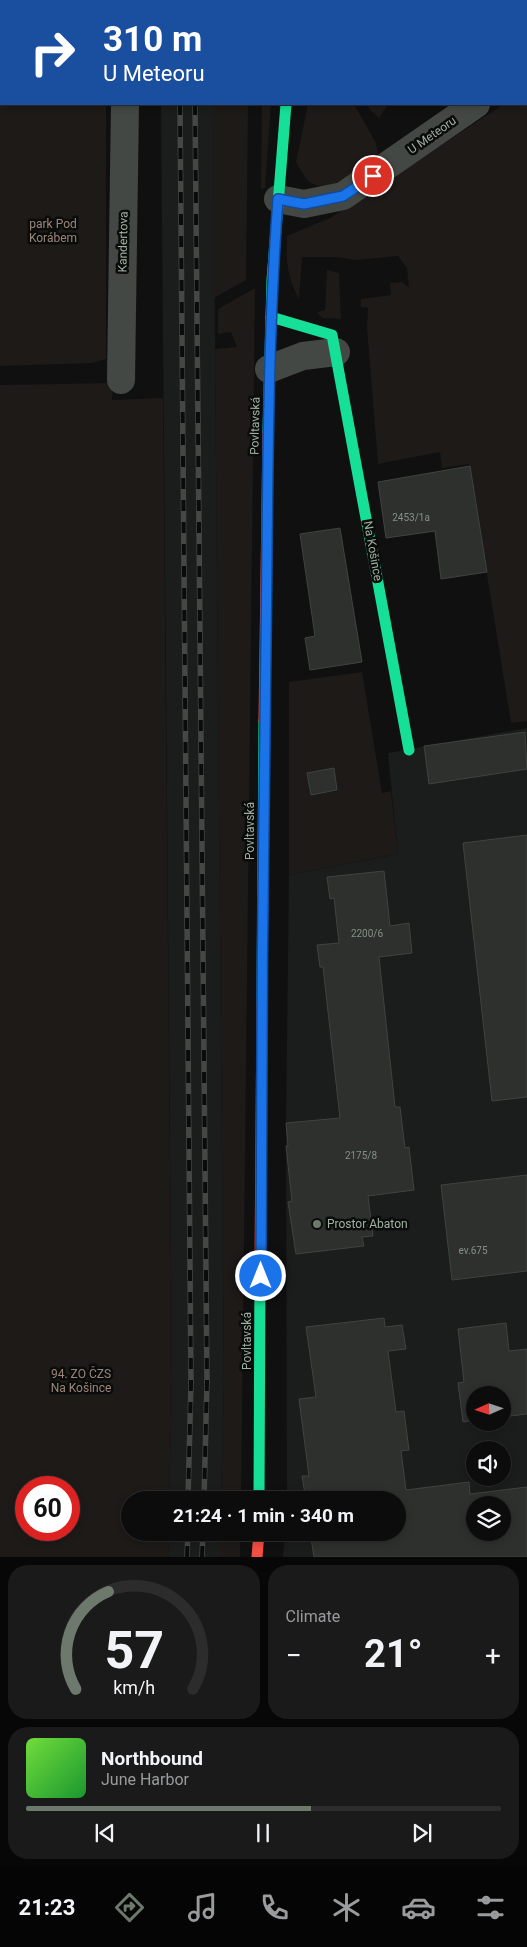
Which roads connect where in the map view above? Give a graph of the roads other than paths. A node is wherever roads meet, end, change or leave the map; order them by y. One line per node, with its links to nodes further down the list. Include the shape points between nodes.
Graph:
1 (125, 105): 8 (street, Kandertova)
2 (286, 105): 4 (main road, Povltavská)
3 (475, 105): 4 (street, U Meteoru, via 343,196 304,204)
4 (278, 199): 5 (main road, Povltavská)
5 (271, 317): 6 (main road, Na Košince, via 332,335); 7 (main road, Povltavská)
6 (336, 352): 7 (street, via 303,356); 9 (main road, Na Košince)
7 (269, 369): 10 (main road, Povltavská)
8 (121, 380)
9 (409, 750)
10 (259, 1491)
11 (258, 1541): 12 (main road)
12 (257, 1557)

